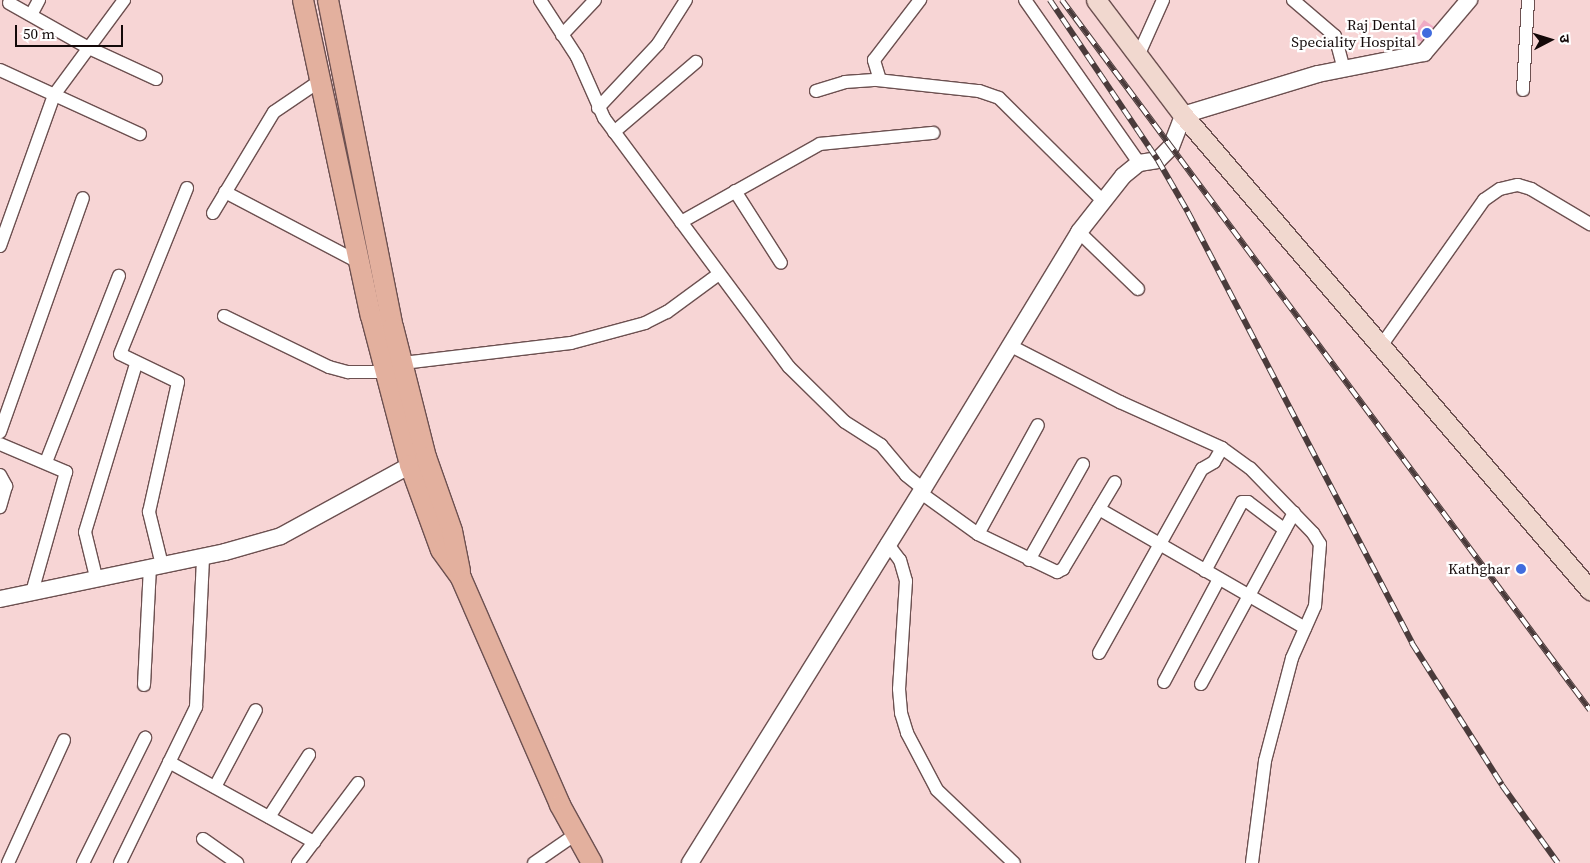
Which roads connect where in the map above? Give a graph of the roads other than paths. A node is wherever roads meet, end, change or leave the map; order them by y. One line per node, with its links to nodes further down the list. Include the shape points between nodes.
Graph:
1 (39, 0): 16 (street)
2 (124, 0): 18 (street)
3 (303, 0): 24 (main road)
4 (328, 0): 55 (main road)
5 (540, 0): 17 (street)
6 (595, 0): 17 (street)
7 (686, 0): 29 (street, via 658,44)
8 (920, 0): 25 (street, via 874,60)
9 (1026, 0): 34 (street)
10 (1096, 0): 19 (main road)
11 (1163, 0): 19 (street)
12 (1469, 0): 21 (street, via 1424,53)
13 (1528, 0): 26 (street)
14 (1297, 1): 21 (street, via 1335,36)
15 (9, 3): 16 (street)
16 (30, 15): 18 (street)
17 (562, 35): 29 (street, via 584,71)
18 (89, 48): 23 (street); 28 (street)
19 (1138, 56): 30 (main road)
20 (696, 62): 31 (street)
21 (1344, 69): 30 (street)
22 (1, 72): 28 (street)
23 (156, 79)
24 (321, 80): 37 (street, via 274,112); 46 (main road)
25 (880, 80): 27 (street, via 845,82); 39 (street, via 963,88 999,98)
26 (1523, 90)
27 (816, 91)
28 (54, 95): 33 (street); 43 (street)
29 (598, 108): 31 (street)
30 (1183, 115): 34 (street, via 1171,147 1158,160); 53 (main road)
31 (614, 132): 41 (street)
32 (934, 133): 36 (street, via 820,144)
33 (140, 134)
34 (1139, 163): 39 (street)
35 (187, 188): 54 (street, via 120,351 121,357)
36 (735, 191): 41 (street); 47 (street)
37 (225, 192): 40 (street); 46 (street)
38 (83, 198): 57 (street)
39 (1103, 200): 44 (street)
40 (213, 213)
41 (681, 222): 48 (street)
42 (1590, 224): 53 (street, via 1531,189 1518,185 1500,189 1484,200)
43 (3, 226): 45 (street)
44 (1079, 232): 50 (street); 52 (street)
45 (0, 246)
46 (360, 263): 55 (main road)
47 (781, 263)
48 (719, 274): 55 (street, via 667,312 644,323 571,343); 65 (street, via 798,377 845,422 881,445)
49 (118, 276): 61 (street)
50 (1138, 289)
51 (224, 316): 55 (street, via 329,367 348,372)
52 (1009, 345): 59 (street, via 1120,402); 65 (street)
53 (1380, 346): 79 (main road)
54 (136, 364): 75 (street, via 175,378 179,386 150,512); 77 (street, via 85,532)
55 (394, 368): 60 (main road)
56 (1038, 425): 70 (street)
57 (0, 432)
58 (0, 444): 61 (street)
59 (1222, 448): 68 (street, via 1250,468); 72 (street, via 1214,462 1202,469)
60 (418, 461): 73 (street, via 281,536); 96 (main road, via 441,550 461,578)
61 (46, 462): 80 (street, via 64,470 66,476)
62 (1083, 464): 74 (street)
63 (0, 475): 66 (street, via 6,486)
64 (1115, 482): 67 (street)
65 (922, 491): 70 (street); 71 (street)
66 (0, 507)
67 (1098, 509): 72 (street); 74 (street, via 1060,571 1052,572)
68 (1294, 513): 69 (street); 83 (street, via 1313,533 1321,550 1315,606)
69 (1285, 530): 76 (street, via 1248,502 1242,502); 81 (street)
70 (978, 534): 74 (street)
71 (887, 543): 106 (street); 107 (street, via 900,560 906,581 900,689 901,713 907,733 937,790)
72 (1159, 544): 76 (street); 84 (street)
73 (203, 556): 75 (street); 92 (street, via 199,696)
74 (1029, 560)
75 (156, 566): 77 (street); 87 (street)
76 (1205, 571): 78 (street)
77 (96, 578): 80 (street)
78 (1219, 579): 81 (street); 85 (street)
79 (1590, 590)
80 (32, 592): 82 (street)
81 (1248, 595): 83 (street); 86 (street)
82 (0, 599)
83 (1305, 628): 108 (street, via 1289,667 1265,761)
84 (1099, 653)
85 (1164, 682)
86 (1202, 684)
87 (144, 685)
88 (256, 710): 94 (street)
89 (145, 738): 101 (street)
90 (64, 740): 100 (street)
91 (309, 755): 95 (street)
92 (169, 762): 94 (street); 99 (street)
93 (358, 782): 98 (street)
94 (216, 787): 95 (street)
95 (269, 817): 98 (street)
96 (576, 834): 104 (street); 105 (main road)
97 (203, 840): 102 (street)
98 (314, 842): 103 (street)
99 (121, 862)
100 (8, 863)
101 (83, 863)
102 (237, 863)
103 (298, 863)
104 (534, 863)
105 (592, 863)
106 (690, 863)
107 (1014, 863)
108 (1252, 863)

